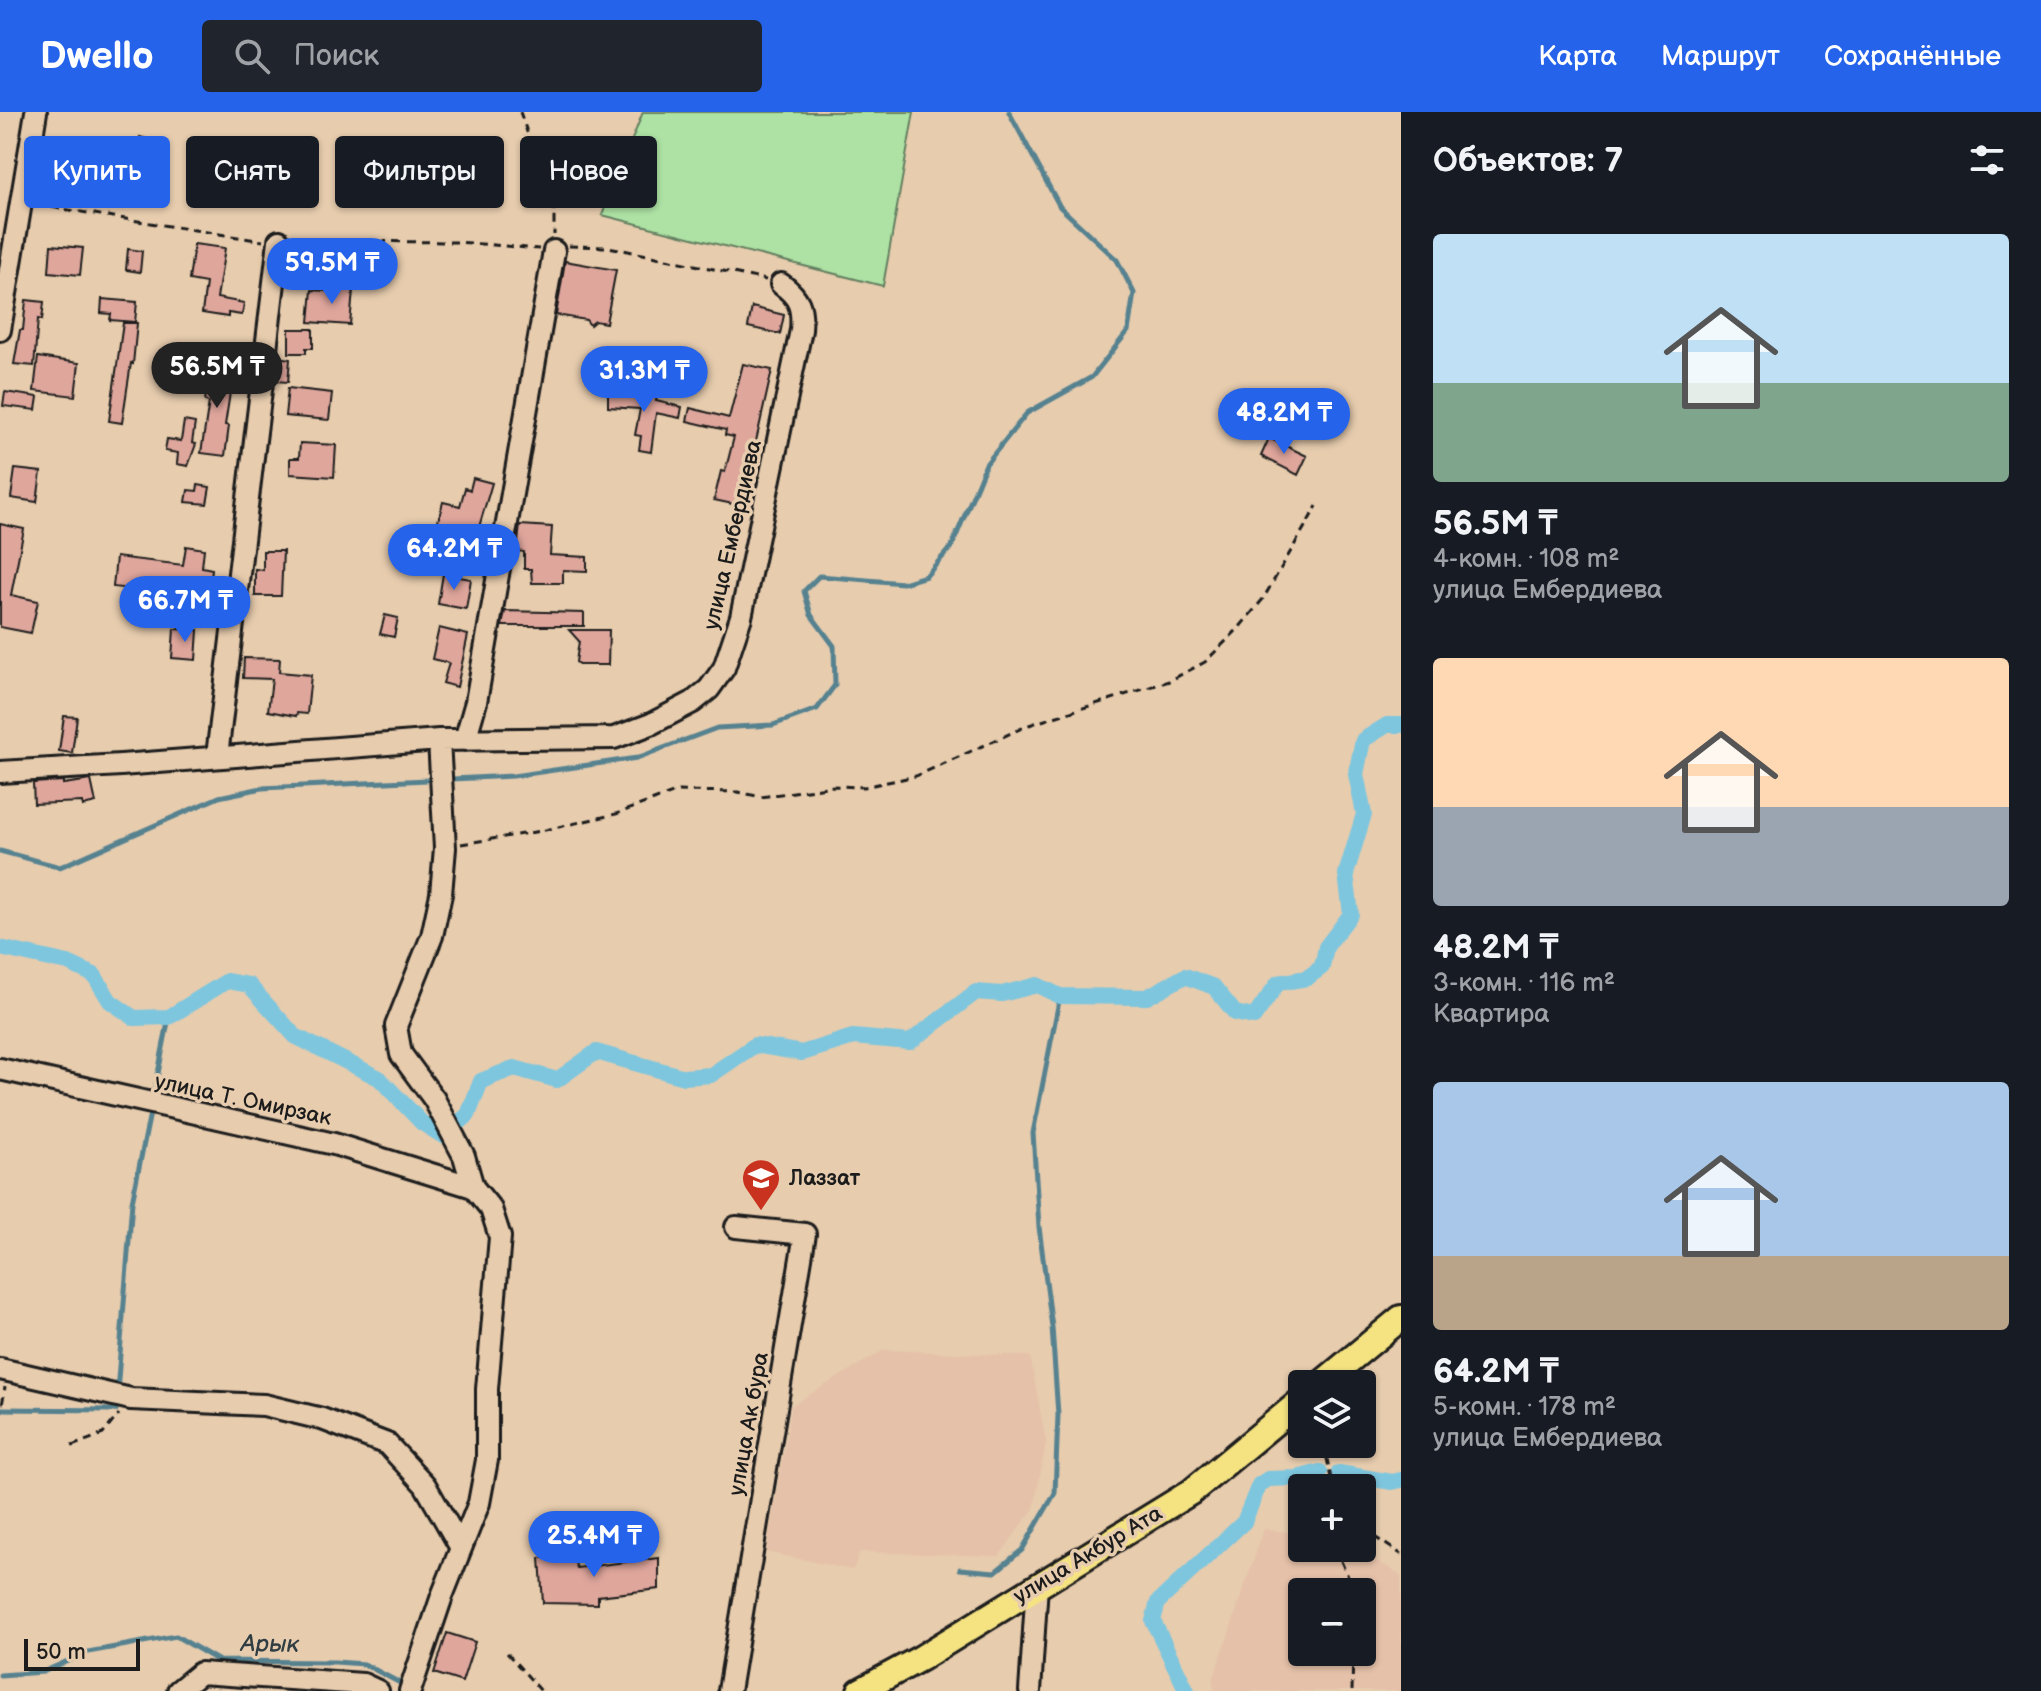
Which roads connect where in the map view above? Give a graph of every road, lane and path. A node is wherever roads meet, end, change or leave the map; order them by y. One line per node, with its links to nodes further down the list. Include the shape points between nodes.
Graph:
1 (36, 112): 6 (street)
2 (520, 112): 4 (path, via 554,188)
3 (279, 241): 10 (street)
4 (554, 251): 5 (path, via 561,246 609,247); 9 (street, via 476,702)
5 (781, 284): 9 (street, улица Ембердиева, via 801,305 801,330 741,617 717,680 693,702 614,738)
6 (0, 330)
7 (1317, 506): 12 (path, via 1263,599 1239,628 1205,662 1156,686 1029,725 916,776 761,797 678,791 616,814)
8 (439, 740): 9 (street, улица Ембердиева); 10 (street, улица Ембердиева); 12 (street)
9 (465, 740)
10 (217, 756): 11 (street, улица Ембердиева)
11 (0, 772)
12 (445, 848): 14 (street, via 432,936 396,1026 401,1054 434,1099 464,1156)
13 (0, 1069): 14 (street, улица Т. Омирзак, via 334,1144)
14 (473, 1187): 24 (street, via 491,1209 500,1237 487,1389 487,1460 479,1503)
15 (736, 1227): 33 (street, улица Ак бура, via 805,1234)
16 (1401, 1318): 18 (main road)
17 (4, 1370): 19 (street); 21 (path)
18 (1338, 1370)
19 (131, 1399): 22 (path, via 103,1434); 24 (street, via 264,1405 322,1419 387,1444 425,1485)
20 (1288, 1412): 26 (main road, улица Акбур Ата, via 1191,1492)
21 (0, 1418)
22 (72, 1446)
23 (1376, 1538): 25 (path)
24 (461, 1548): 31 (street)
25 (1401, 1554)
26 (1037, 1585): 34 (main road, улица Акбур Ата); 35 (street)
27 (507, 1653): 32 (path)
28 (1353, 1666): 36 (path)
29 (178, 1691): 30 (street, via 200,1673 363,1684)
30 (378, 1691)
31 (410, 1691)
32 (541, 1691)
33 (729, 1691)
34 (860, 1691)
35 (1030, 1691)
36 (1352, 1691)

